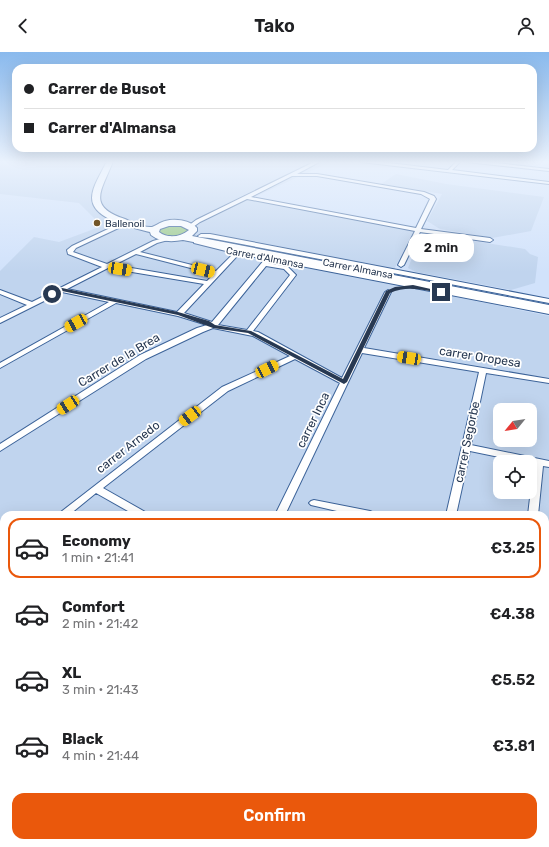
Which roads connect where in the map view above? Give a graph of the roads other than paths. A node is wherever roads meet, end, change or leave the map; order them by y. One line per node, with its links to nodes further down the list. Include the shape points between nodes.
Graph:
1 (97, 198): 6 (main road, via 99,209)
2 (245, 198): 7 (street); 8 (street, via 198,221)
3 (248, 198): 8 (street)
4 (432, 198): 7 (street)
5 (107, 203): 9 (main road, via 112,211)
6 (125, 223): 9 (main road); 15 (street, via 70,250 74,256)
7 (418, 230): 10 (street); 14 (street)
8 (190, 232): 9 (main road, via 170,238); 9 (main road, via 168,224); 12 (street, Carrer d'Almansa, via 204,244); 16 (street, Carrer d'Almansa); 22 (main road, Carrer d'Almansa); 26 (main road, Carrer Almansa)
9 (157, 234): 11 (street)
10 (490, 240)
11 (134, 252): 15 (street); 17 (street)
12 (238, 252): 13 (street, Carrer d'Almansa); 17 (street)
13 (267, 261): 19 (street, Carrer d'Almansa); 35 (street); 36 (street, Carrer d'Almansa, via 286,268 292,275)
14 (401, 265): 16 (street); 18 (street)
15 (106, 266): 20 (street); 23 (street)
16 (382, 270): 18 (street, Carrer d'Almansa)
17 (217, 273): 20 (street)
18 (414, 276): 22 (street, Carrer d'Almansa)
19 (373, 278): 21 (street, Carrer d'Almansa); 25 (street, via 386,287)
20 (207, 283): 33 (street)
21 (413, 286): 25 (street); 26 (street, Carrer d'Almansa)
22 (469, 289): 26 (street, Carrer d'Almansa); 28 (street, Carrer d'Almansa); 31 (main road, Carrer d'Almansa)
23 (62, 290): 27 (street, Carrer de la Brea); 29 (street)
24 (0, 292): 29 (street)
25 (388, 292): 37 (street, carrer Inca)
26 (484, 296): 30 (main road, Carrer Almansa); 32 (street, Carrer d'Almansa)
27 (114, 301): 33 (street, Carrer de la Brea); 39 (street)
28 (549, 301)
29 (32, 304): 34 (street)
30 (549, 304)
31 (549, 308)
32 (549, 312)
33 (178, 314): 35 (street, Carrer de la Brea)
34 (0, 320)
35 (213, 326): 36 (street, Carrer de la Brea); 43 (street, Carrer de la Brea, via 143,357)
36 (249, 332): 38 (street, Carrer de la Brea)
37 (360, 350): 40 (street, carrer Oropesa); 42 (street, carrer Inca)
38 (295, 356): 42 (street, Carrer de la Brea); 47 (street, carrer Arnedo, via 225,389)
39 (0, 366)
40 (483, 370): 41 (street, carrer Oropesa); 44 (street, carrer Segorbe)
41 (549, 380)
42 (344, 382): 51 (street, carrer Inca)
43 (2, 445)
44 (466, 447): 45 (street); 53 (street, carrer Segorbe)
45 (538, 462): 46 (street); 54 (street)
46 (549, 464)
47 (96, 489): 49 (street, carrer Arnedo); 50 (street)
48 (314, 503): 52 (street)
49 (67, 511)
50 (136, 511)
51 (282, 511)
52 (351, 511)
53 (452, 511)
54 (533, 511)

